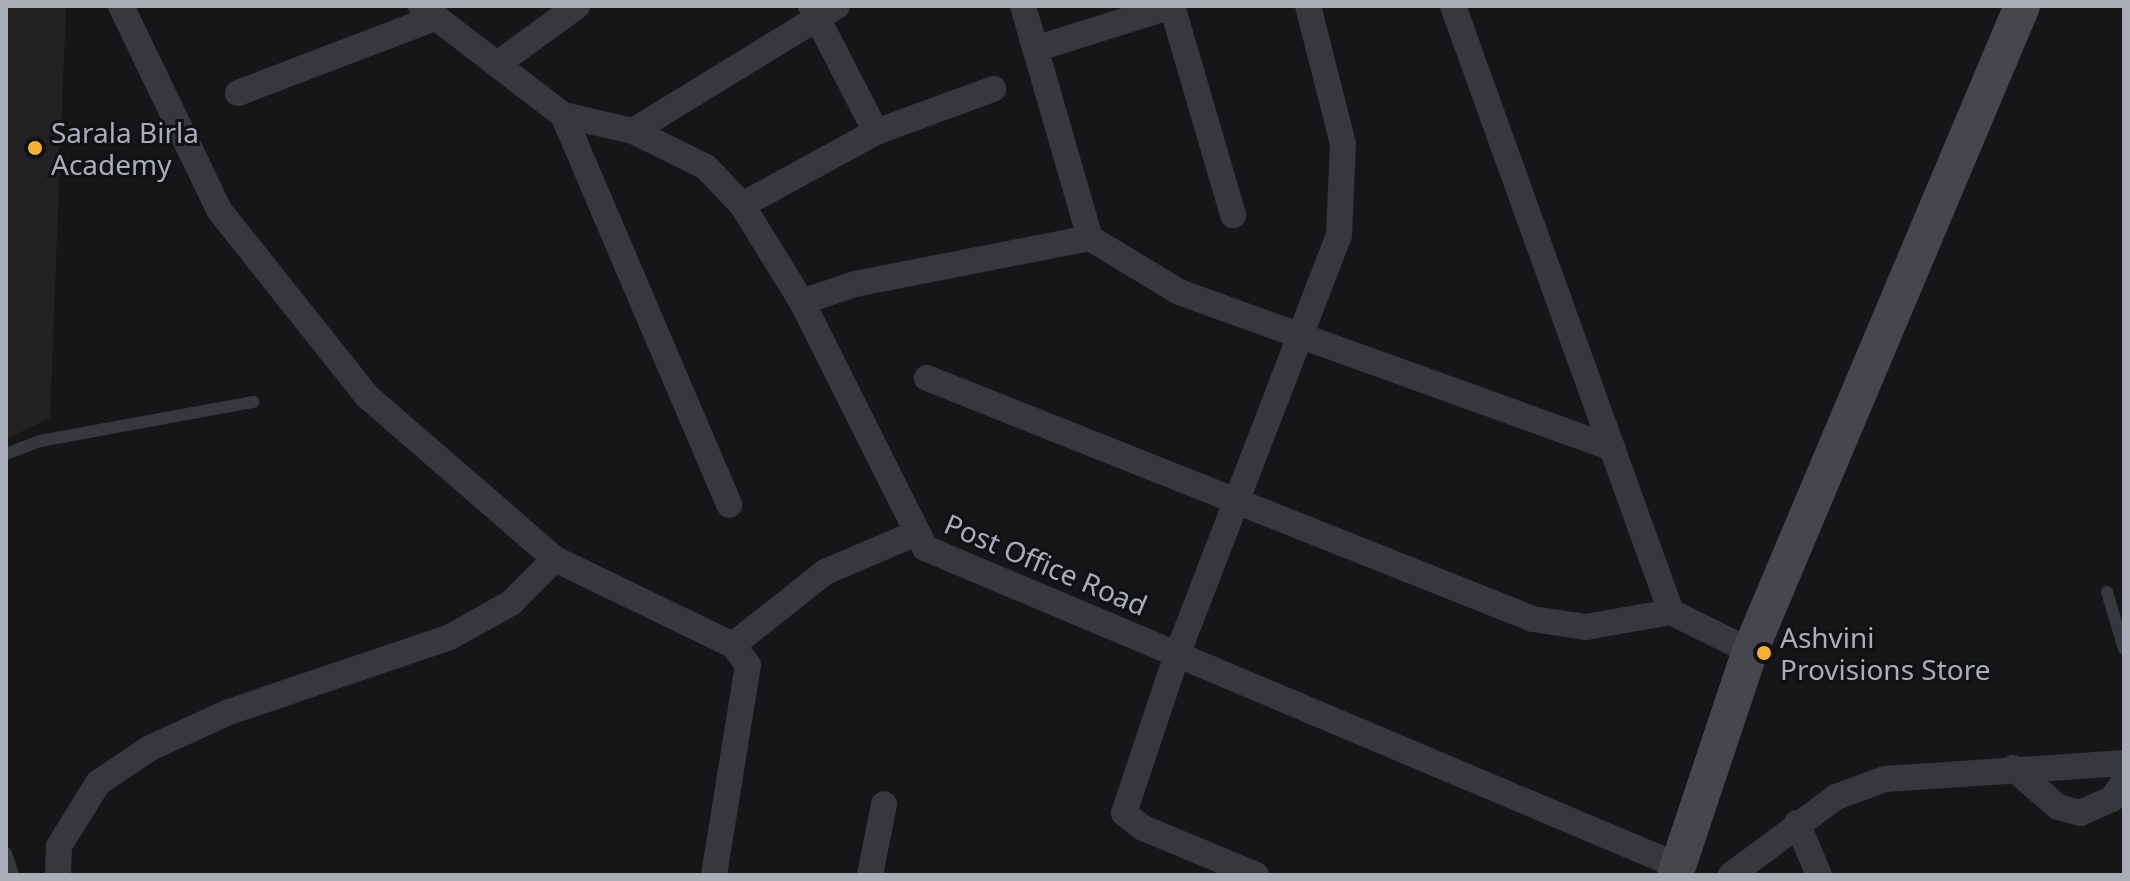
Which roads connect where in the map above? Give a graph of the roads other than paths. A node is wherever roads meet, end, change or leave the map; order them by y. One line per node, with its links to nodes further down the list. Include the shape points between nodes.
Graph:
1 (121, 6): 29 (street, via 219,210 284,299 368,397)
2 (577, 6): 11 (street)
3 (1023, 6): 10 (street)
4 (1172, 6): 10 (street); 18 (street)
5 (1308, 6): 21 (street, via 1343,144 1346,195)
6 (1453, 6): 24 (street)
7 (2022, 6): 34 (street)
8 (822, 9): 15 (street); 16 (street)
9 (429, 11): 11 (street, Post Office Road); 13 (street)
10 (1035, 49): 19 (street)
11 (500, 62): 14 (street, Post Office Road)
12 (993, 89): 16 (street)
13 (238, 93)
14 (563, 115): 15 (street, Post Office Road); 26 (street)
15 (633, 131): 17 (street, Post Office Road, via 706,167)
16 (876, 132): 17 (street)
17 (742, 205): 20 (street, Post Office Road)
18 (1233, 215)
19 (1090, 238): 20 (street, via 855,284); 21 (street, via 1179,292)
20 (802, 302): 28 (street, Post Office Road)
21 (1302, 338): 24 (street); 27 (street)
22 (927, 378): 27 (street)
23 (253, 402): 25 (lane, via 40,441)
24 (1613, 448): 31 (street)
25 (6, 454)
26 (729, 505)
27 (1236, 505): 31 (street, via 1533,619 1586,627); 35 (street)
28 (914, 534): 32 (street, via 825,572); 35 (street, Post Office Road, via 925,548)
29 (555, 559): 32 (street); 44 (street, via 511,603 450,637 229,712 150,748 98,783 59,846)
30 (2107, 592): 33 (lane)
31 (1671, 612): 34 (street)
32 (733, 645): 45 (street, via 748,665)
33 (2124, 649)
34 (1750, 651): 42 (street)
35 (1177, 655): 42 (street, Post Office Road); 47 (street, via 1124,813 1143,828)
36 (2124, 763): 37 (street)
37 (2013, 768): 38 (street, via 2058,807 2080,813 2112,799); 40 (street, via 1885,779 1836,797)
38 (2124, 782)
39 (884, 804): 46 (street)
40 (1797, 823): 48 (street); 49 (street)
41 (6, 853): 43 (lane)
42 (1677, 871)
43 (13, 875)
44 (58, 875)
45 (714, 875)
46 (870, 875)
47 (1256, 875)
48 (1731, 875)
49 (1819, 875)

